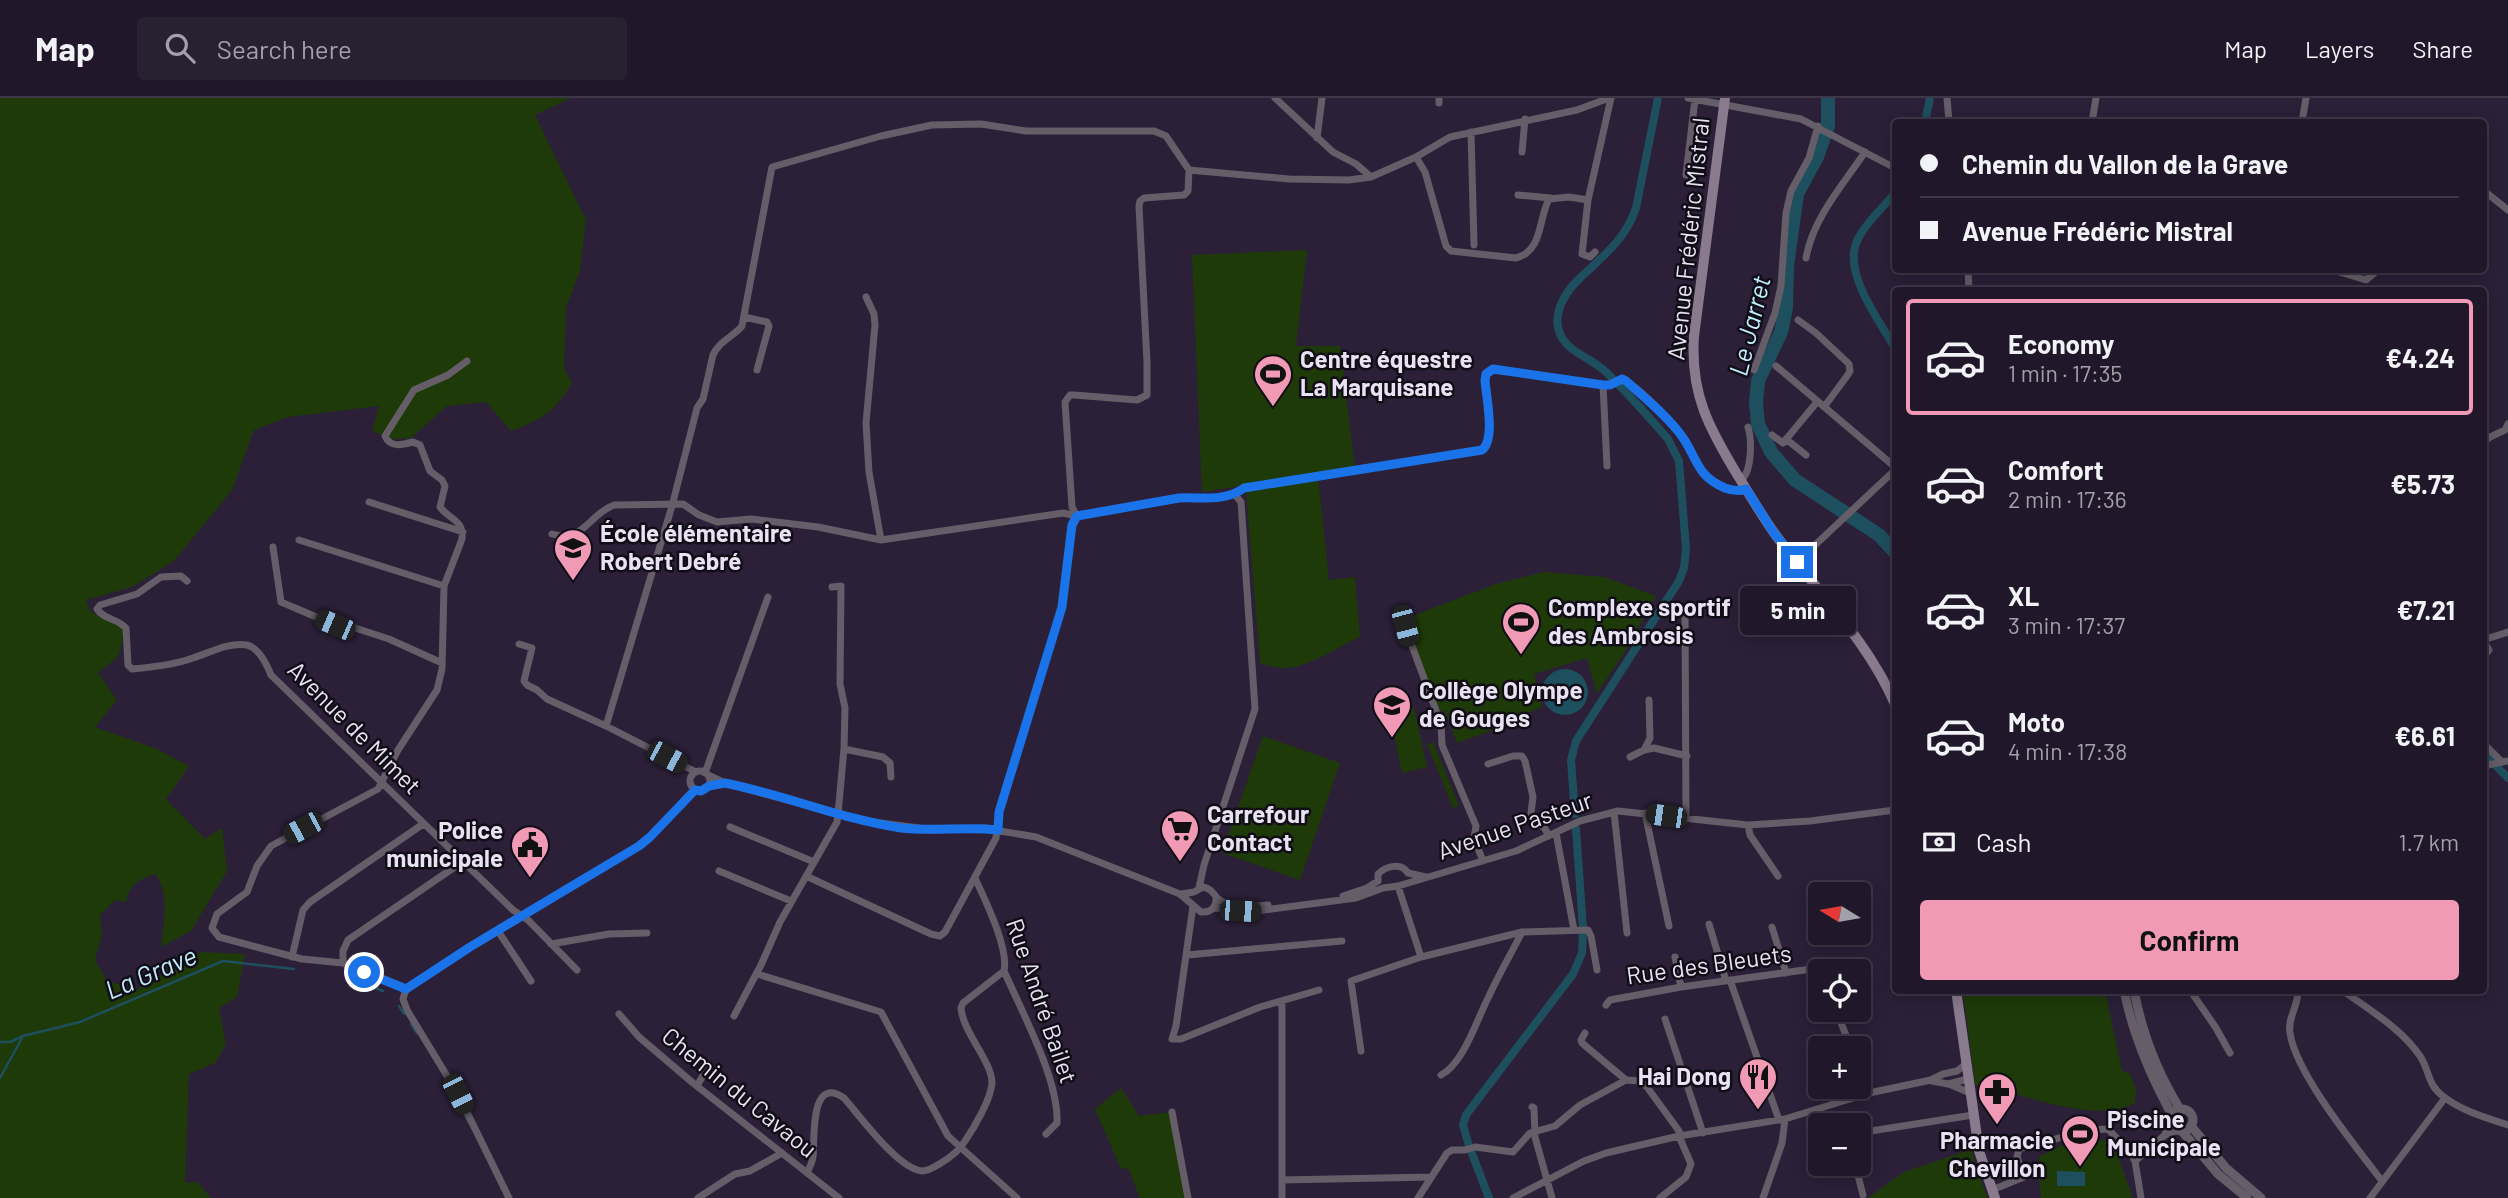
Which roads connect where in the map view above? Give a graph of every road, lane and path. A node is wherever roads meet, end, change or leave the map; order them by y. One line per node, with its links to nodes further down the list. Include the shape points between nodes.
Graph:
1 (1275, 98): 15 (street)
2 (1322, 98): 15 (street)
3 (1610, 98): 9 (street, via 1577,110); 26 (street)
4 (1947, 98): 10 (street)
5 (2096, 98): 11 (street)
6 (2306, 98): 12 (street)
7 (1692, 99): 8 (street); 21 (street)
8 (1725, 101): 13 (street); 52 (main road, Avenue Frédéric Mistral, via 1693,352 1705,418)
9 (1525, 119): 14 (street); 16 (street)
10 (1949, 119)
11 (2092, 119)
12 (2302, 119)
13 (1819, 127): 17 (street); 39 (street, via 1791,191 1781,286)
14 (1471, 132): 18 (street, via 1450,137); 28 (street)
15 (1317, 138): 22 (street)
16 (1522, 152)
17 (1865, 152): 19 (street); 30 (street, via 1818,223)
18 (1416, 157): 22 (street); 25 (street, via 1451,251 1524,256 1535,246)
19 (1892, 166)
20 (1189, 170): 22 (street, via 1289,179); 34 (street, via 1166,136 1154,131 1026,131 955,123 881,136 772,167); 56 (street, via 1184,195 1144,198 1139,206 1147,395 1137,400 1070,395 1065,402 1072,507)
21 (1686, 175)
22 (1371, 177)
23 (2487, 193): 27 (street)
24 (1518, 195): 25 (street)
25 (1550, 198): 26 (street)
26 (1588, 200): 29 (street, via 1582,254 1590,257)
27 (2508, 211)
28 (1474, 245)
29 (1595, 252)
30 (1806, 258)
31 (2343, 273): 32 (street, via 2366,280)
32 (2374, 273)
33 (866, 297): 60 (street, via 875,325 866,423 869,472)
34 (744, 317): 38 (street, via 769,326); 55 (street, via 742,326 713,355)
35 (1798, 320): 42 (street, via 1849,364 1850,371)
36 (467, 361): 57 (street, via 414,390 384,436 400,446 419,445 430,471 442,480 440,507)
37 (1776, 366): 41 (street)
38 (758, 370)
39 (1754, 370)
40 (1603, 385): 49 (street); 52 (street, via 1626,381 1682,436 1705,477 1731,490); 53 (street, via 1493,369 1485,380 1489,432 1482,450 1244,488)
41 (1816, 402): 42 (street); 46 (street)
42 (1824, 407): 50 (street)
43 (2508, 425): 47 (street)
44 (1748, 427): 52 (street, via 1752,441)
45 (1772, 435): 46 (street, via 1779,442)
46 (1786, 439): 48 (street)
47 (2487, 440)
48 (1806, 455)
49 (1607, 466)
50 (1892, 466)
51 (1892, 472): 62 (street)
52 (1744, 485): 62 (main road, Avenue Frédéric Mistral)
53 (1235, 495): 56 (street, via 1179,498); 110 (street, via 1241,502 1255,709)
54 (369, 502): 57 (street)
55 (672, 506): 58 (street, via 614,505 578,533); 60 (street, via 683,504 717,522 751,519); 75 (street)
56 (1077, 516): 60 (street, via 1063,513); 97 (street, via 1062,607 999,812)
57 (463, 531): 64 (street)
58 (552, 534)
59 (299, 540): 64 (street)
60 (881, 540)
61 (273, 547): 72 (street, via 281,602)
62 (1797, 562): 73 (main road, Avenue Frédéric Mistral, via 1857,635)
63 (187, 581): 85 (street, Avenue de Mimet, via 181,576 161,577 136,594 97,609 126,628 128,665 132,669 167,665 234,646 254,648 271,675)
64 (444, 586): 72 (street)
65 (832, 587): 76 (street, via 841,586)
66 (768, 597): 82 (street)
67 (1685, 610): 78 (street)
68 (1405, 626): 99 (street, via 1441,724 1441,745 1476,826 1474,838)
69 (2508, 632): 70 (street)
70 (2487, 639)
71 (519, 644): 75 (street, via 532,648 524,683)
72 (442, 663): 85 (street, via 437,690)
73 (1892, 697)
74 (1649, 700): 77 (street, via 1650,738)
75 (606, 726): 81 (street)
76 (844, 749): 83 (street, via 883,757 890,763); 91 (street)
77 (1644, 750): 78 (street); 79 (street)
78 (1687, 756): 93 (street)
79 (1630, 757)
80 (1488, 764): 98 (street, via 1513,756 1525,761 1534,822)
81 (686, 767): 82 (street); 84 (street)
82 (703, 773): 84 (street); 86 (street); 87 (street)
83 (891, 777)
84 (691, 779): 88 (street)
85 (381, 783): 94 (street, Avenue de Mimet); 131 (street, via 378,789 271,846 247,891 217,914 212,928 216,935)
86 (725, 783): 87 (street); 91 (street)
87 (709, 786): 88 (street)
88 (695, 790): 118 (street, via 639,846)
89 (1614, 812): 90 (street, Avenue Pasteur); 98 (street, Avenue Pasteur, via 1580,821); 127 (street)
90 (1645, 813): 93 (street, Avenue Pasteur); 121 (street)
91 (838, 814): 97 (street, via 904,828); 101 (street)
92 (1892, 814): 95 (street, Avenue Pasteur)
93 (1686, 819): 95 (street, Avenue Pasteur)
94 (423, 824): 100 (street, Avenue de Mimet); 131 (street, via 310,902 303,910)
95 (1748, 825): 105 (street)
96 (730, 827): 101 (street)
97 (998, 830): 107 (street); 111 (street, via 1036,837)
98 (1553, 835): 99 (street, Avenue Pasteur); 123 (street)
99 (1483, 861): 106 (street, Avenue Pasteur)
100 (462, 862): 118 (street, Avenue de Mimet); 134 (street, via 348,940)
101 (814, 862): 104 (street)
102 (719, 871): 113 (street)
103 (1408, 873): 106 (street, Avenue Pasteur); 108 (street, Avenue Pasteur, via 1402,867 1390,867 1380,872); 109 (street)
104 (806, 876): 107 (street, via 940,936); 113 (street)
105 (1778, 876)
106 (1426, 877): 109 (street, Avenue Pasteur)
107 (975, 878): 137 (street, Rue André Bailet, via 1006,963)
108 (1380, 884): 109 (street, Avenue Pasteur); 114 (street)
109 (1401, 885): 132 (street)
110 (1196, 890): 111 (street); 112 (street, via 1212,889); 115 (street)
111 (1180, 894): 115 (street)
112 (1216, 897): 114 (street, via 1242,906); 116 (street)
113 (791, 901): 140 (street)
114 (1313, 902): 116 (street, via 1256,911)
115 (1192, 904): 117 (street); 119 (street)
116 (1214, 908): 117 (street)
117 (1201, 912): 119 (street)
118 (523, 916): 124 (street); 129 (street)
119 (1192, 920): 130 (street)
120 (1709, 924): 142 (street)
121 (1670, 926)
122 (1772, 927): 139 (street)
123 (1580, 930): 125 (street); 136 (street, via 1591,936)
124 (498, 931): 141 (street); 144 (street)
125 (1522, 932): 132 (street); 162 (street, via 1477,1024 1450,1070)
126 (647, 933): 129 (street)
127 (1627, 933)
128 (1342, 941): 130 (street)
129 (551, 944): 135 (street)
130 (1187, 955): 152 (street, via 1172,1039 1181,1040)
131 (292, 957): 134 (street)
132 (1421, 957): 158 (street, via 1351,981)
133 (1675, 957): 143 (street)
134 (343, 963): 144 (street)
135 (576, 970)
136 (1597, 970)
137 (1004, 971): 181 (street, Rue André Bailet, via 1058,1110 1057,1123); 184 (street, via 961,1008 992,1082 980,1116)
138 (1808, 971): 139 (street, Rue des Bleuets)
139 (1786, 973): 142 (street, Rue des Bleuets)
140 (757, 974): 155 (street); 184 (street, via 881,1012 948,1136)
141 (531, 981)
142 (1728, 981): 143 (street, Rue des Bleuets); 175 (street)
143 (1681, 987): 153 (street, Rue des Bleuets, via 1610,1000)
144 (406, 989): 195 (street, via 407,1010 458,1094)
145 (1319, 990): 152 (street)
146 (1956, 994): 161 (main road)
147 (2125, 994): 174 (street, via 2143,1058)
148 (2135, 994): 174 (street)
149 (2193, 994): 159 (street)
150 (2298, 994): 192 (street, via 2289,1029 2292,1045 2337,1122)
151 (2347, 994): 169 (street, via 2398,1032 2421,1058 2428,1080)
152 (1282, 1002): 190 (street)
153 (1606, 1005)
154 (619, 1014): 166 (street, Chemin du Cavaou)
155 (734, 1016)
156 (1665, 1019): 180 (street)
157 (1585, 1033): 163 (street, via 1582,1044)
158 (1361, 1051)
159 (2230, 1054)
160 (709, 1065): 166 (street)
161 (1965, 1072): 164 (street); 165 (street); 168 (main road)
162 (1441, 1075)
163 (1626, 1080): 179 (street, via 1580,1105 1555,1126); 183 (street, via 1647,1087)
164 (1931, 1080): 165 (street); 167 (street)
165 (1948, 1084): 168 (street)
166 (697, 1086): 185 (street, Chemin du Cavaou)
167 (1871, 1093)
168 (1970, 1093): 173 (main road)
169 (2445, 1098): 176 (street); 192 (street)
170 (1850, 1099): 175 (street)
171 (1532, 1107): 179 (street)
172 (1172, 1112): 199 (street)
173 (1973, 1115): 178 (street); 193 (main road)
174 (2174, 1115): 177 (street); 177 (street, via 2190,1112 2193,1119); 182 (street)
175 (1782, 1119): 180 (street); 205 (street, via 1782,1143)
176 (2508, 1125)
177 (2183, 1129): 182 (street); 207 (street, via 2218,1174); 208 (street)
178 (1871, 1131)
179 (1535, 1132): 189 (street, via 1513,1152 1475,1147 1452,1150); 191 (street)
180 (1703, 1133): 183 (street)
181 (1046, 1134)
182 (2165, 1135): 186 (street)
183 (1679, 1136): 191 (street, via 1606,1153); 204 (street, via 1690,1171)
184 (961, 1147): 187 (street, via 927,1171 915,1169 888,1150 844,1098 828,1094 816,1109); 198 (street)
185 (782, 1153): 187 (street, Chemin du Cavaou); 196 (street, via 735,1174)
186 (2135, 1161): 193 (street, via 2108,1129 2088,1130 2019,1149 2024,1177); 206 (street)
187 (807, 1173): 197 (street, Chemin du Cavaou)
188 (1858, 1176): 194 (street)
189 (1431, 1177): 190 (street); 201 (street)
190 (1282, 1180): 200 (street)
191 (1546, 1180): 202 (street); 203 (street)
192 (2382, 1181): 209 (street)
193 (1994, 1194)
194 (1863, 1195)
195 (509, 1198)
196 (698, 1198)
197 (838, 1198)
198 (1017, 1198)
199 (1188, 1198)
200 (1282, 1198)
201 (1418, 1198)
202 (1513, 1198)
203 (1552, 1198)
204 (1660, 1198)
205 (1763, 1198)
206 (2141, 1198)
207 (2247, 1198)
208 (2261, 1198)
209 (2370, 1198)

